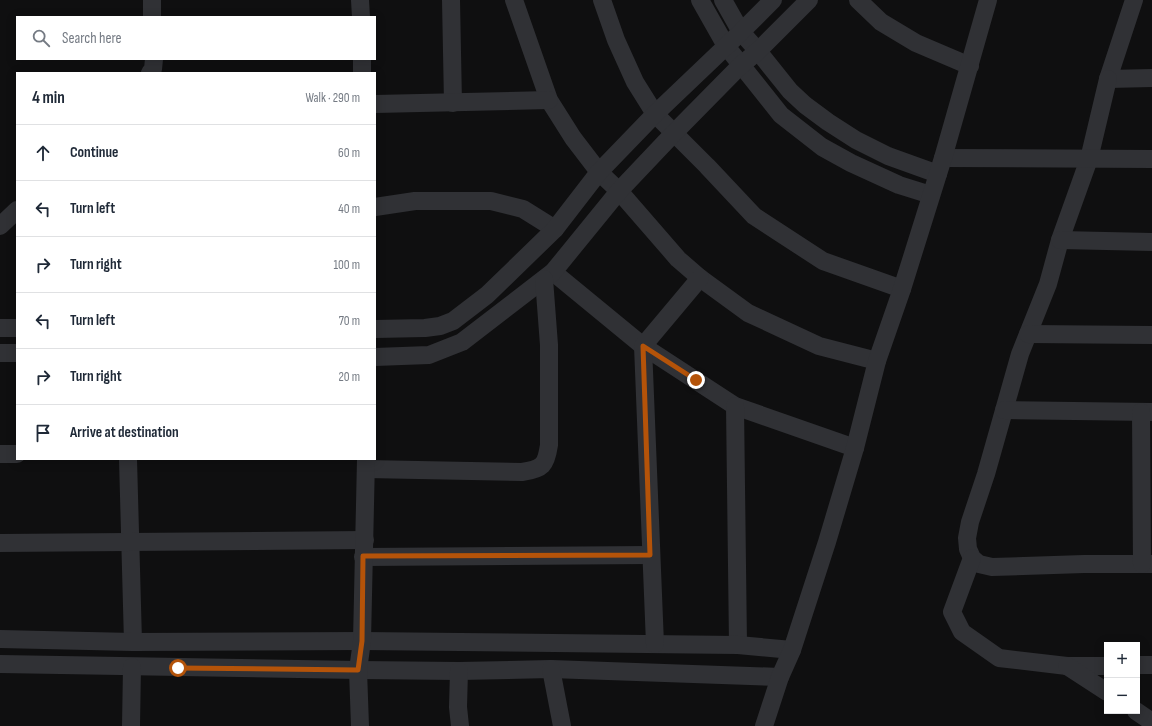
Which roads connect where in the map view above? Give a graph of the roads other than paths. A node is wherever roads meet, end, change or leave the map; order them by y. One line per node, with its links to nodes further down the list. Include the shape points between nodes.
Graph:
1 (152, 0): 13 (street)
2 (360, 0): 14 (street)
3 (451, 0): 27 (street)
4 (514, 0): 26 (street)
5 (602, 0): 29 (street, via 635,82)
6 (700, 0): 16 (street)
7 (723, 0): 15 (street)
8 (773, 0): 15 (street)
9 (809, 0): 17 (street)
10 (858, 0): 21 (street, via 881,22 916,43)
11 (988, 0): 21 (street)
12 (1134, 0): 25 (street)
13 (152, 16)
14 (361, 16)
15 (741, 32): 16 (street); 17 (street)
16 (726, 46): 20 (street); 29 (street)
17 (758, 51): 20 (street); 33 (street, via 790,91 805,105 856,140 888,156)
18 (154, 60): 22 (street)
19 (362, 60): 23 (street)
20 (740, 66): 30 (street); 36 (street, via 781,115 822,147 899,185)
21 (970, 66): 33 (street)
22 (151, 72)
23 (362, 72)
24 (1152, 78): 25 (street)
25 (1108, 79): 31 (street)
26 (549, 100): 27 (street); 34 (street)
27 (453, 103): 28 (street)
28 (376, 104)
29 (655, 114): 30 (street); 34 (street)
30 (673, 134): 35 (street); 45 (street, via 754,216 823,261)
31 (1089, 159): 32 (street); 33 (street); 41 (street)
32 (1152, 159)
33 (940, 166): 36 (street)
34 (599, 172): 35 (street); 40 (street)
35 (619, 191): 43 (street); 44 (street, via 678,259)
36 (931, 195): 45 (street)
37 (376, 207): 40 (street, via 416,201 491,201 523,209)
38 (16, 211): 39 (street)
39 (0, 226)
40 (555, 229): 46 (street)
41 (1060, 240): 42 (street); 51 (street, via 1048,284)
42 (1152, 242)
43 (549, 276): 47 (street); 53 (street); 65 (street, via 548,445 547,460 541,467 522,472)
44 (700, 278): 53 (street); 57 (street, via 748,313 819,346)
45 (902, 289): 57 (street)
46 (474, 305): 47 (street); 50 (street, via 453,321 440,326)
47 (489, 321): 56 (street, via 462,342 429,355)
48 (0, 328): 49 (street)
49 (16, 328)
50 (376, 329)
51 (1028, 334): 52 (street); 59 (street)
52 (1152, 335)
53 (643, 346): 58 (street); 69 (street)
54 (0, 353): 55 (street)
55 (16, 353)
56 (376, 357)
57 (878, 361): 61 (street)
58 (735, 406): 61 (street); 76 (street)
59 (1004, 410): 60 (street); 70 (street, via 970,522 967,538)
60 (1147, 412): 71 (street)
61 (855, 448): 77 (street)
62 (0, 454): 63 (street)
63 (16, 454)
64 (128, 460): 66 (street)
65 (366, 464): 68 (street)
66 (130, 542): 67 (street); 68 (street); 74 (street)
67 (0, 543)
68 (364, 548): 69 (street); 73 (street)
69 (650, 555): 75 (street)
70 (972, 558): 71 (street, via 979,564 992,567); 79 (street, via 952,612 962,632 999,658)
71 (1147, 564)
72 (0, 639): 74 (street)
73 (362, 641): 74 (street); 75 (street); 85 (street)
74 (133, 642)
75 (655, 644): 76 (street)
76 (738, 645): 77 (street)
77 (792, 650): 87 (street)
78 (0, 664): 83 (street)
79 (1067, 666): 80 (street); 88 (street)
80 (1104, 666)
81 (1140, 666): 82 (street)
82 (1152, 666)
83 (132, 667): 85 (street); 91 (street)
84 (551, 669): 86 (street); 87 (street); 94 (street)
85 (358, 670): 86 (street); 92 (street)
86 (459, 671): 93 (street)
87 (780, 677): 95 (street)
88 (1104, 690)
89 (1140, 714): 90 (street)
90 (1152, 722)
91 (131, 726)
92 (360, 726)
93 (460, 726)
94 (562, 726)
95 (764, 726)

